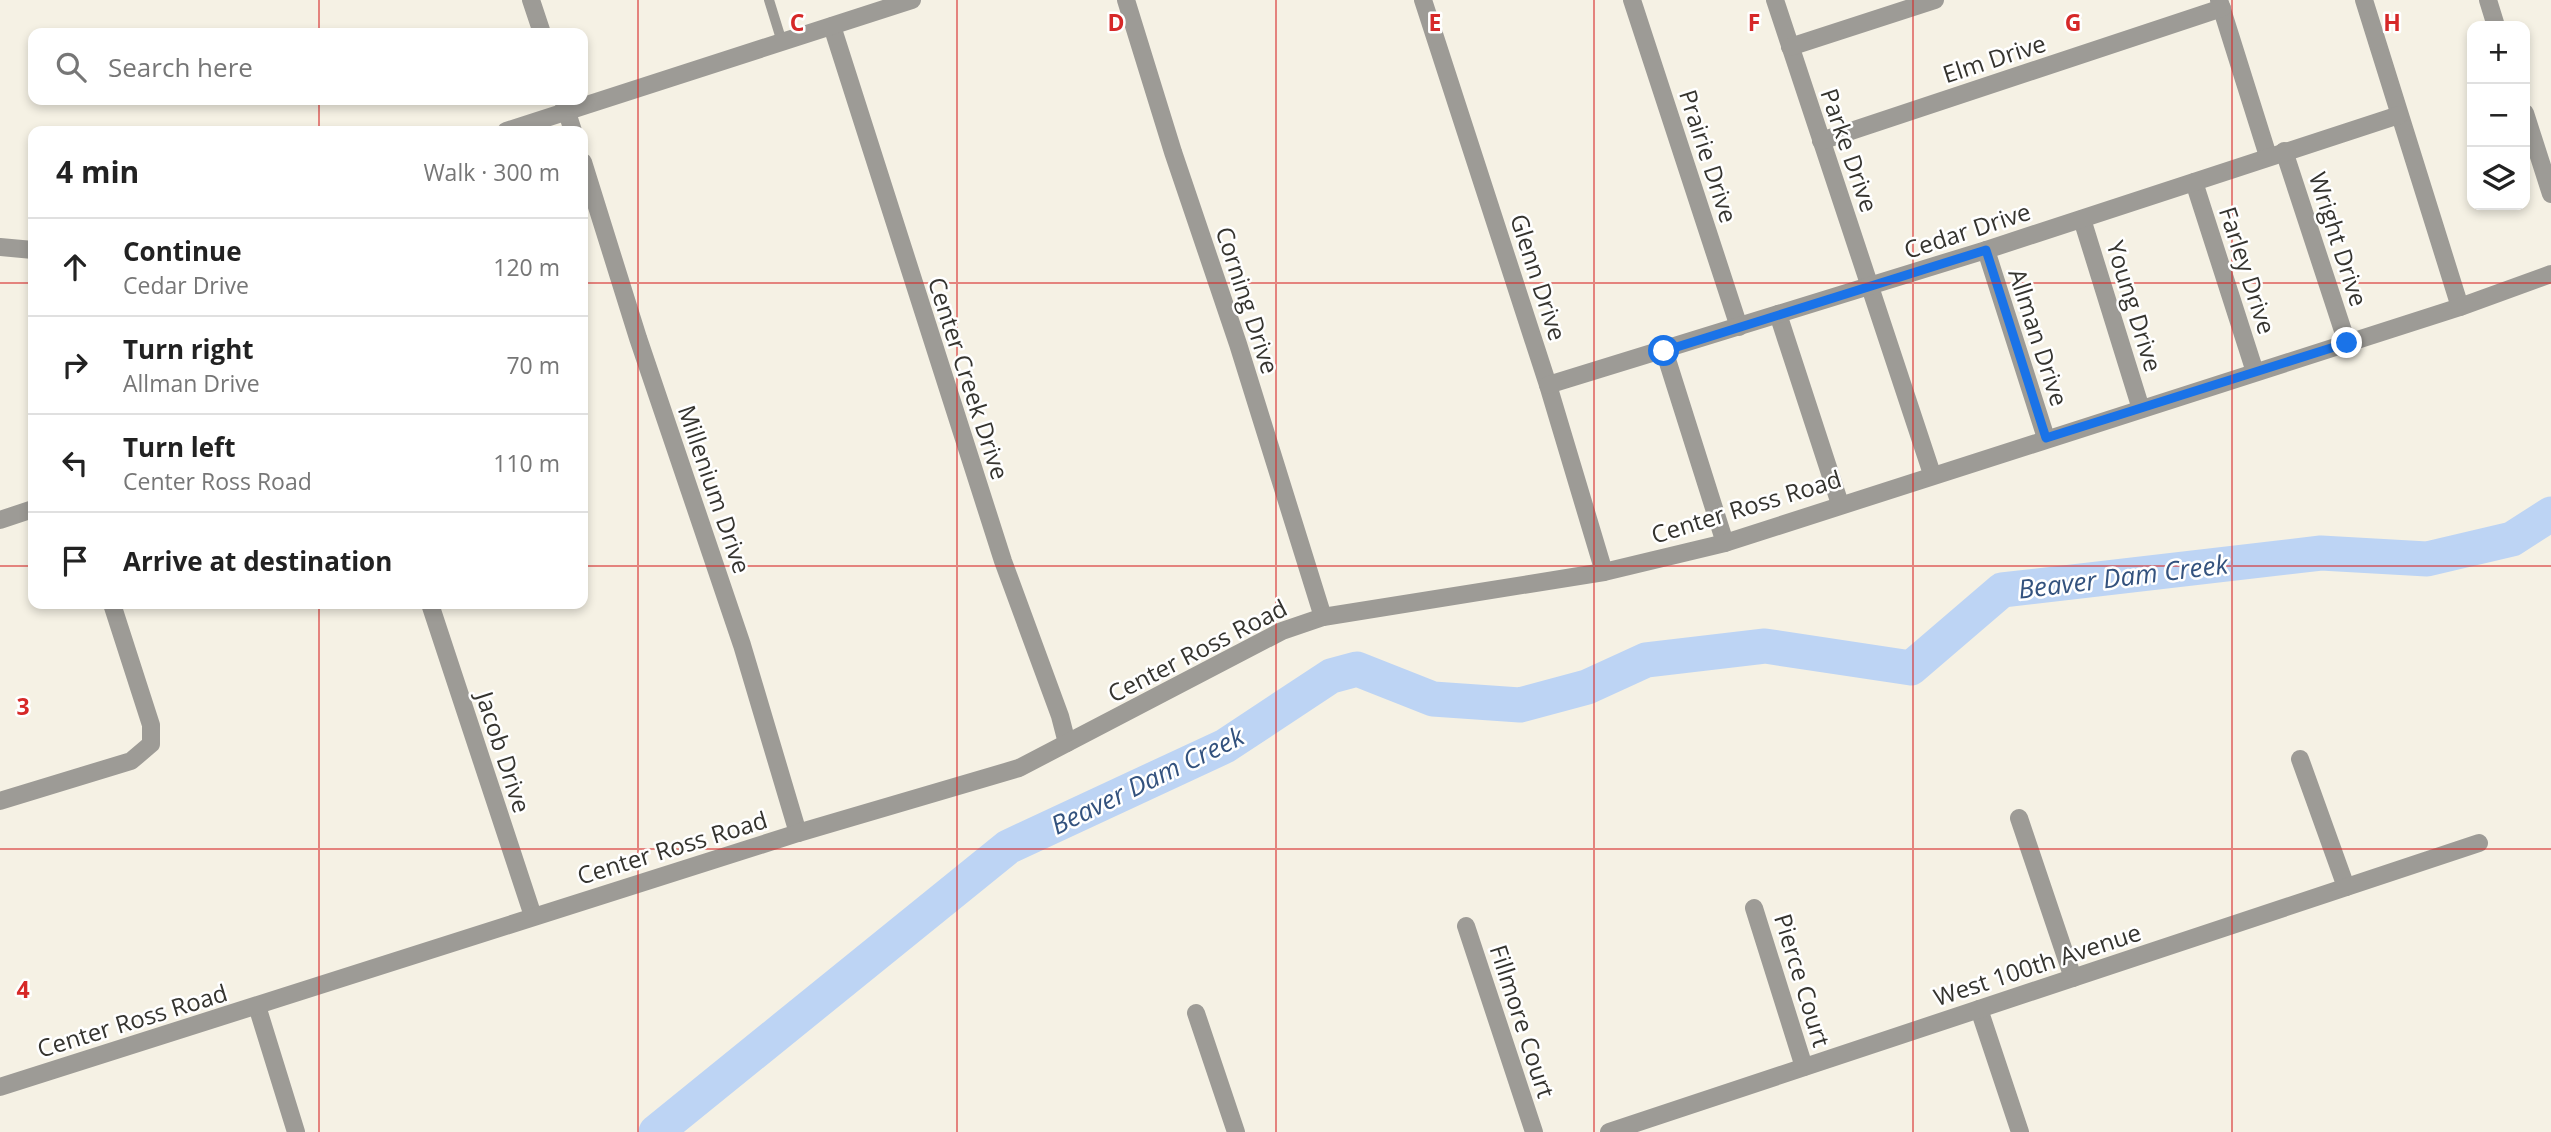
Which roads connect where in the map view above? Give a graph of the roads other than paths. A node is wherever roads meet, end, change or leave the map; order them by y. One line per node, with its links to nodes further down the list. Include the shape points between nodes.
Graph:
1 (531, 0): 14 (street)
2 (769, 0): 15 (lane)
3 (912, 0): 13 (street)
4 (1126, 0): 51 (street, Corning Drive)
5 (1423, 0): 40 (street, Glenn Drive)
6 (1632, 0): 36 (street, Prairie Drive)
7 (1775, 0): 16 (street, Parke Drive)
8 (1936, 0): 16 (street)
9 (2364, 0): 19 (street)
10 (2488, 0): 12 (street)
11 (2221, 4): 23 (street, Elm Drive); 24 (street, Wright Drive)
12 (2494, 21)
13 (832, 26): 15 (street); 52 (street, Center Creek Drive, via 1003,561)
14 (540, 28)
15 (782, 42): 17 (street)
16 (1790, 47): 23 (street, Parke Drive)
17 (588, 99)
18 (565, 106): 20 (street); 21 (street)
19 (2399, 115): 24 (street, Cedar Drive); 34 (street)
20 (518, 126)
21 (571, 126)
22 (2530, 129): 27 (street)
23 (1821, 141): 33 (street, Parke Drive)
24 (2276, 154): 26 (street, Cedar Drive); 37 (street, Wright Drive)
25 (588, 178): 56 (street, Millenium Drive)
26 (2194, 182): 28 (street, Cedar Drive); 39 (street, Farley Drive)
27 (2551, 194)
28 (2082, 219): 31 (street, Cedar Drive); 41 (street, Young Drive)
29 (0, 247): 30 (street)
30 (28, 250)
31 (1986, 250): 33 (street, Cedar Drive); 42 (street, Allman Drive)
32 (2551, 274): 34 (street, Center Ross Road)
33 (1871, 286): 35 (street, Cedar Drive); 43 (street, Parke Drive)
34 (2460, 307): 37 (street, Center Ross Road)
35 (1778, 314): 36 (street, Cedar Drive); 44 (street)
36 (1739, 327): 38 (street, Cedar Drive)
37 (2347, 343): 39 (street, Center Ross Road)
38 (1664, 351): 40 (street, Cedar Drive); 47 (street)
39 (2255, 372): 41 (street, Center Ross Road)
40 (1548, 384): 48 (street, Glenn Drive)
41 (2141, 409): 42 (street, Center Ross Road)
42 (2046, 438): 43 (street, Center Ross Road)
43 (1932, 474): 44 (street, Center Ross Road)
44 (1840, 504): 47 (street, Center Ross Road)
45 (28, 511): 46 (street)
46 (0, 520)
47 (1725, 543): 48 (street, Center Ross Road)
48 (1604, 572): 51 (street, Center Ross Road)
49 (114, 609): 54 (street, via 151,725 151,744 131,761)
50 (432, 609): 60 (street, Jacob Drive)
51 (1323, 617): 52 (street, Center Ross Road, via 1282,631)
52 (1067, 743): 56 (street, Center Ross Road, via 1019,768)
53 (2300, 759): 58 (street)
54 (0, 801)
55 (2019, 818): 62 (street)
56 (799, 833): 60 (street, Center Ross Road)
57 (2479, 843): 58 (street, West 100th Avenue)
58 (2346, 887): 62 (street, West 100th Avenue)
59 (1754, 908): 66 (street, Pierce Court)
60 (533, 916): 63 (street, Center Ross Road)
61 (1466, 926): 70 (street, Fillmore Court)
62 (2073, 978): 64 (street, West 100th Avenue)
63 (257, 1006): 67 (street, Center Ross Road); 68 (street)
64 (1979, 1009): 66 (street, West 100th Avenue); 72 (street)
65 (1196, 1013): 69 (street)
66 (1804, 1067): 71 (street, West 100th Avenue)
67 (0, 1087)
68 (296, 1132)
69 (1236, 1132)
70 (1534, 1132)
71 (1609, 1132)
72 (2020, 1132)

